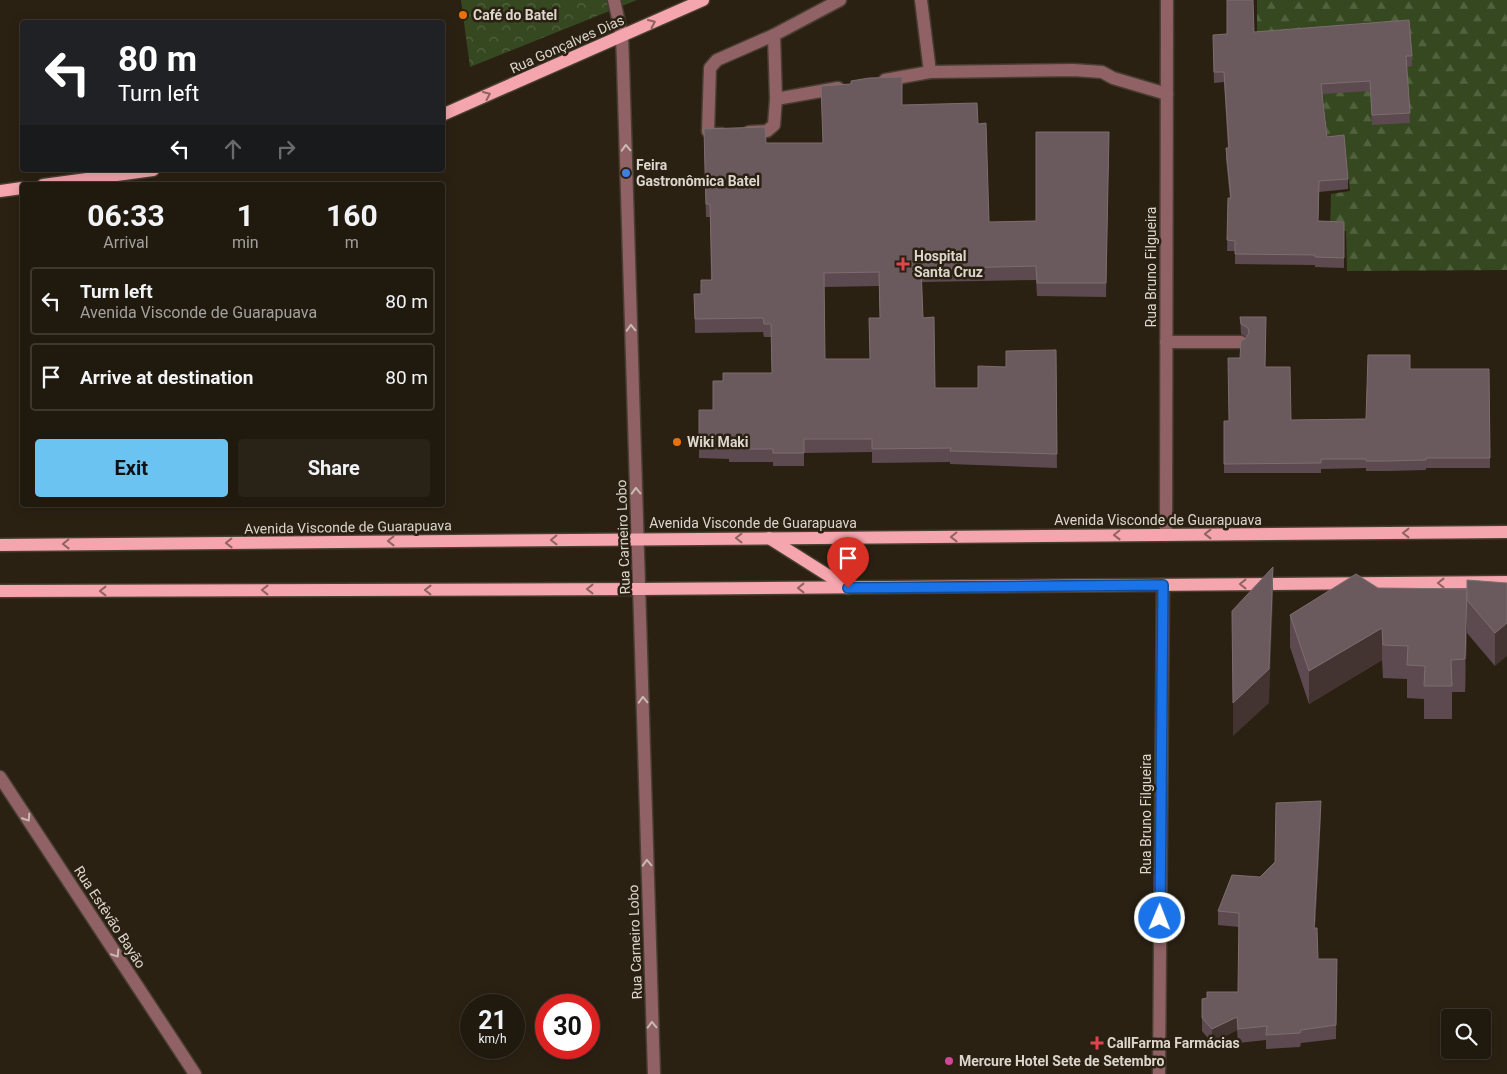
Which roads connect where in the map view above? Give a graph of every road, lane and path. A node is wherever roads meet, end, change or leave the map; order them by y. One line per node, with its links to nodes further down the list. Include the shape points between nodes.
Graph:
1 (614, 0): 7 (street, Rua Carneiro Lobo)
2 (703, 0): 7 (main road, Rua Gonçalves Dias, one-way to 2)
3 (840, 0): 6 (street)
4 (921, 0): 8 (street)
5 (1167, 0): 11 (street, Rua Bruno Filgueira)
6 (774, 35): 12 (street); 12 (street, via 716,60 710,68 708,131 714,134 767,131 774,124)
7 (622, 36): 13 (main road, Rua Gonçalves Dias, one-way to 7); 23 (street, Rua Carneiro Lobo, one-way to 7)
8 (930, 72): 9 (street); 11 (street, via 1102,72)
9 (872, 82)
10 (853, 85): 12 (street)
11 (1167, 94): 18 (street, Rua Bruno Filgueira)
12 (776, 99)
13 (445, 114)
14 (138, 172): 15 (main road)
15 (64, 182)
16 (20, 188): 17 (main road)
17 (0, 191)
18 (1166, 342): 19 (street); 21 (street, Rua Bruno Filgueira)
19 (1241, 342)
20 (1507, 532): 21 (main road, Avenida Visconde de Guarapuava, one-way to 21)
21 (1166, 535): 22 (main road, Avenida Visconde de Guarapuava, one-way to 22)
22 (769, 538): 23 (main road, Avenida Visconde de Guarapuava, one-way to 23); 27 (main road)
23 (637, 539): 24 (main road, Avenida Visconde de Guarapuava, one-way to 24); 28 (street, Rua Carneiro Lobo)
24 (0, 545)
25 (1507, 582): 26 (main road, one-way to 26)
26 (1163, 585): 27 (main road); 33 (street, Rua Bruno Filgueira)
27 (848, 588): 28 (main road, one-way to 28)
28 (639, 589): 29 (main road, one-way to 29); 32 (street, Rua Carneiro Lobo, one-way to 28)
29 (0, 591)
30 (0, 777): 31 (street, Rua Estêvão Bayão, one-way to 31)
31 (195, 1074)
32 (654, 1074)
33 (1159, 1074)

